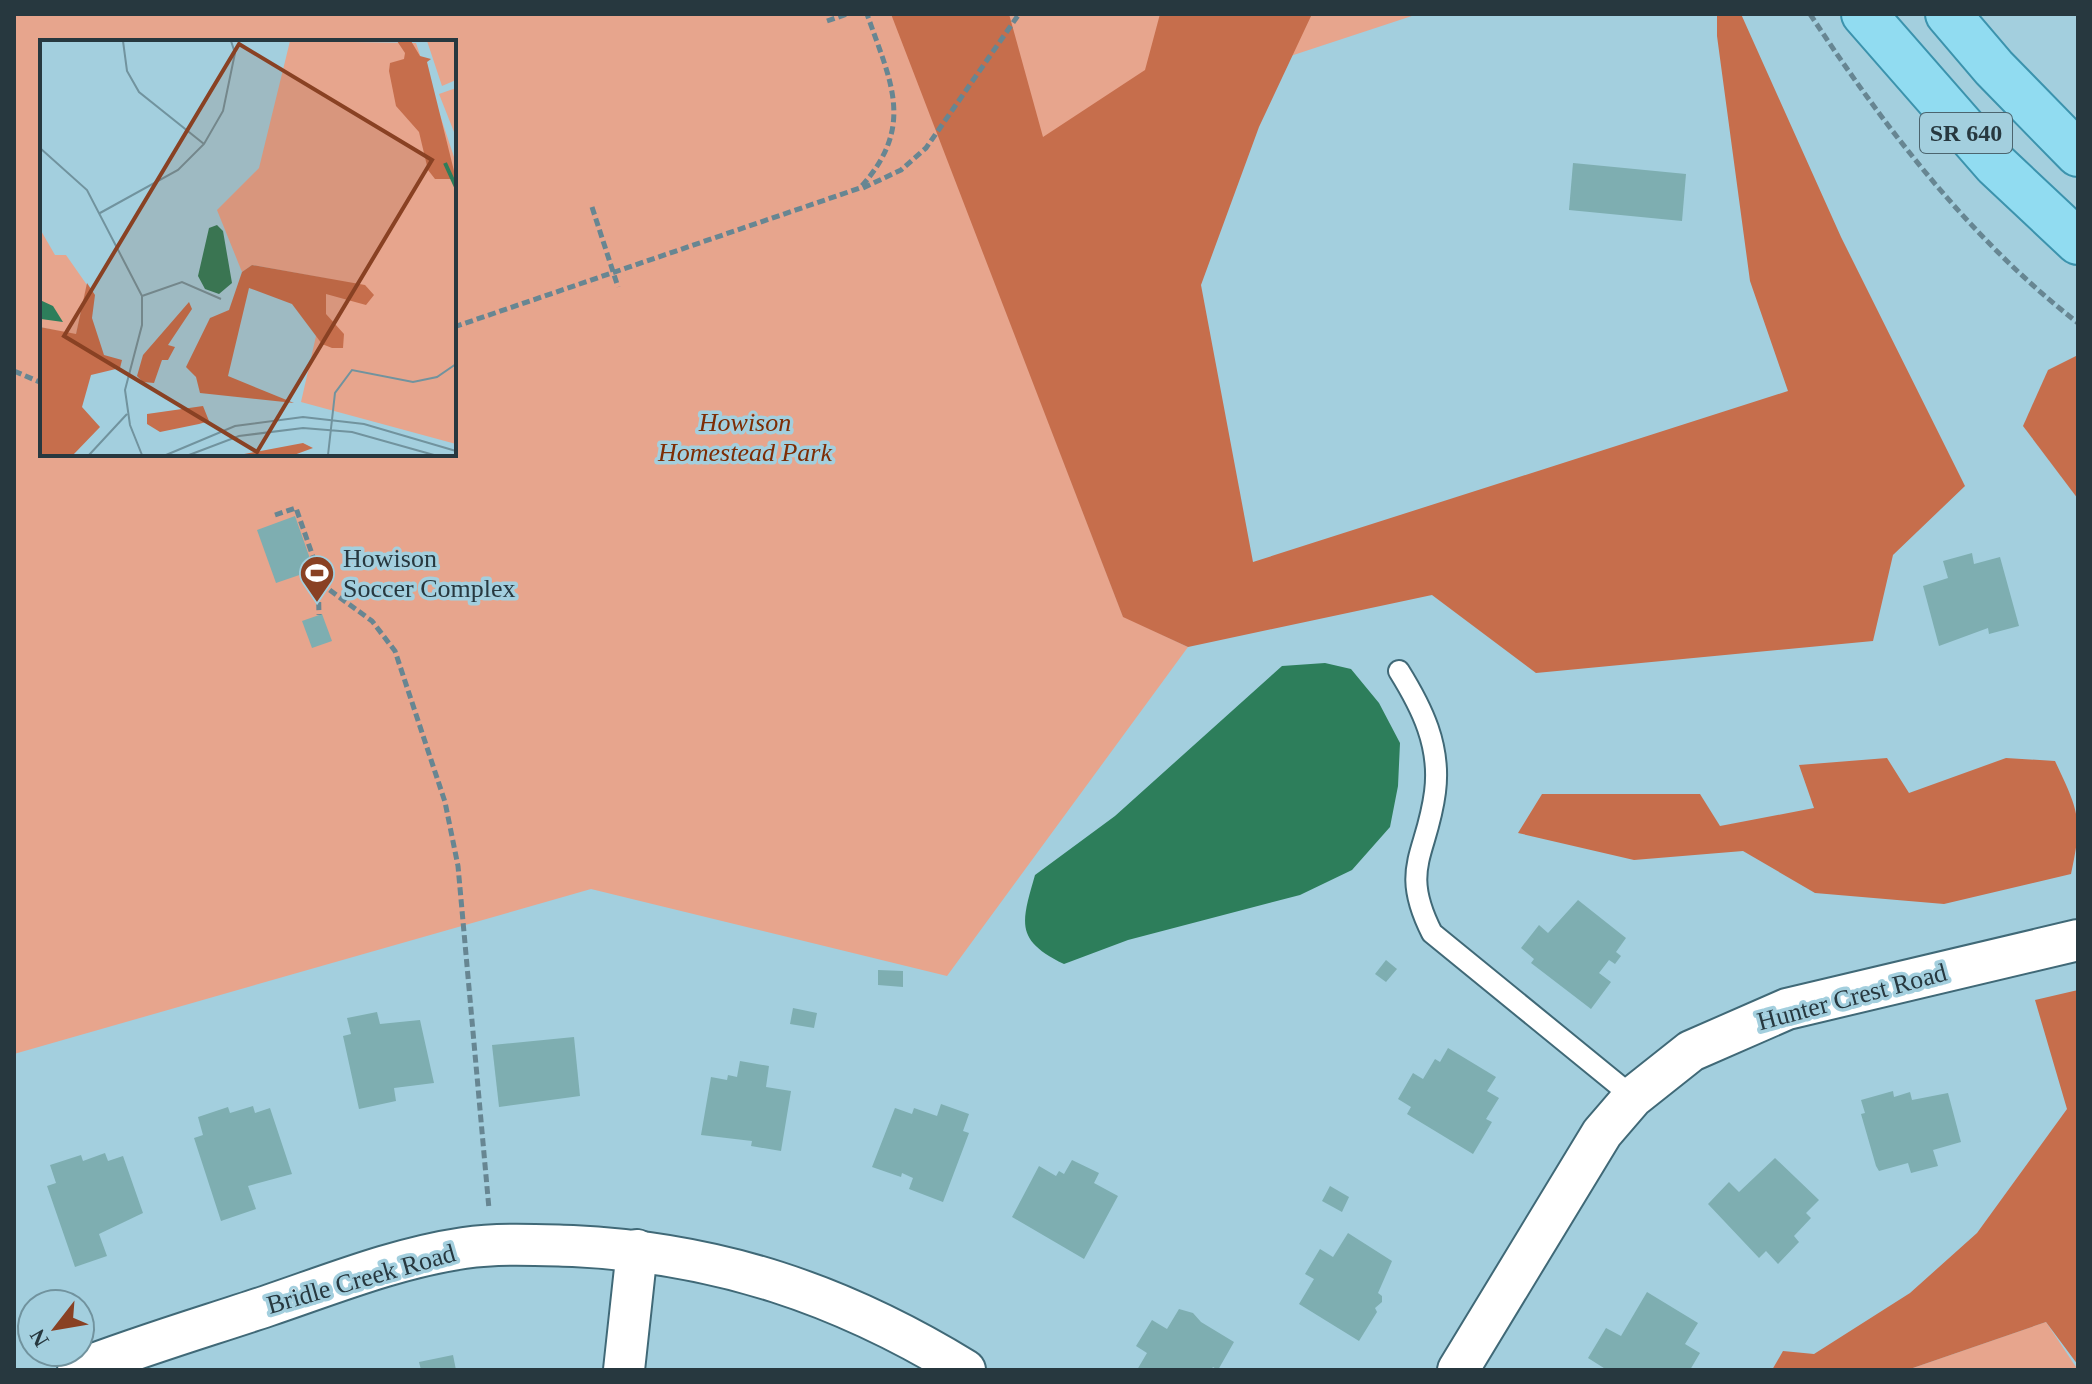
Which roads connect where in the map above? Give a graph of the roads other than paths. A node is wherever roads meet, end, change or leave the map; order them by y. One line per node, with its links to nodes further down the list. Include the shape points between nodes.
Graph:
1 (1864, 14): 4 (main road, SR 640, via 1996,165)
2 (1948, 14): 3 (main road, SR 640)
3 (2078, 154)
4 (2078, 242)
5 (1399, 671): 7 (lane, via 1422,709 1436,769 1431,816 1414,874 1421,911 1432,933)
6 (2078, 940): 7 (street, Hunter Crest Road, via 1787,1009 1691,1051)
7 (1633, 1097): 12 (street, Hunter Crest Road, via 1584,1160)
8 (637, 1250): 9 (street, Bridle Creek Road, via 522,1244 403,1261); 10 (street); 11 (street, Bridle Creek Road, via 798,1286 857,1311)
9 (78, 1370)
10 (624, 1370)
11 (965, 1370)
12 (1458, 1370)

